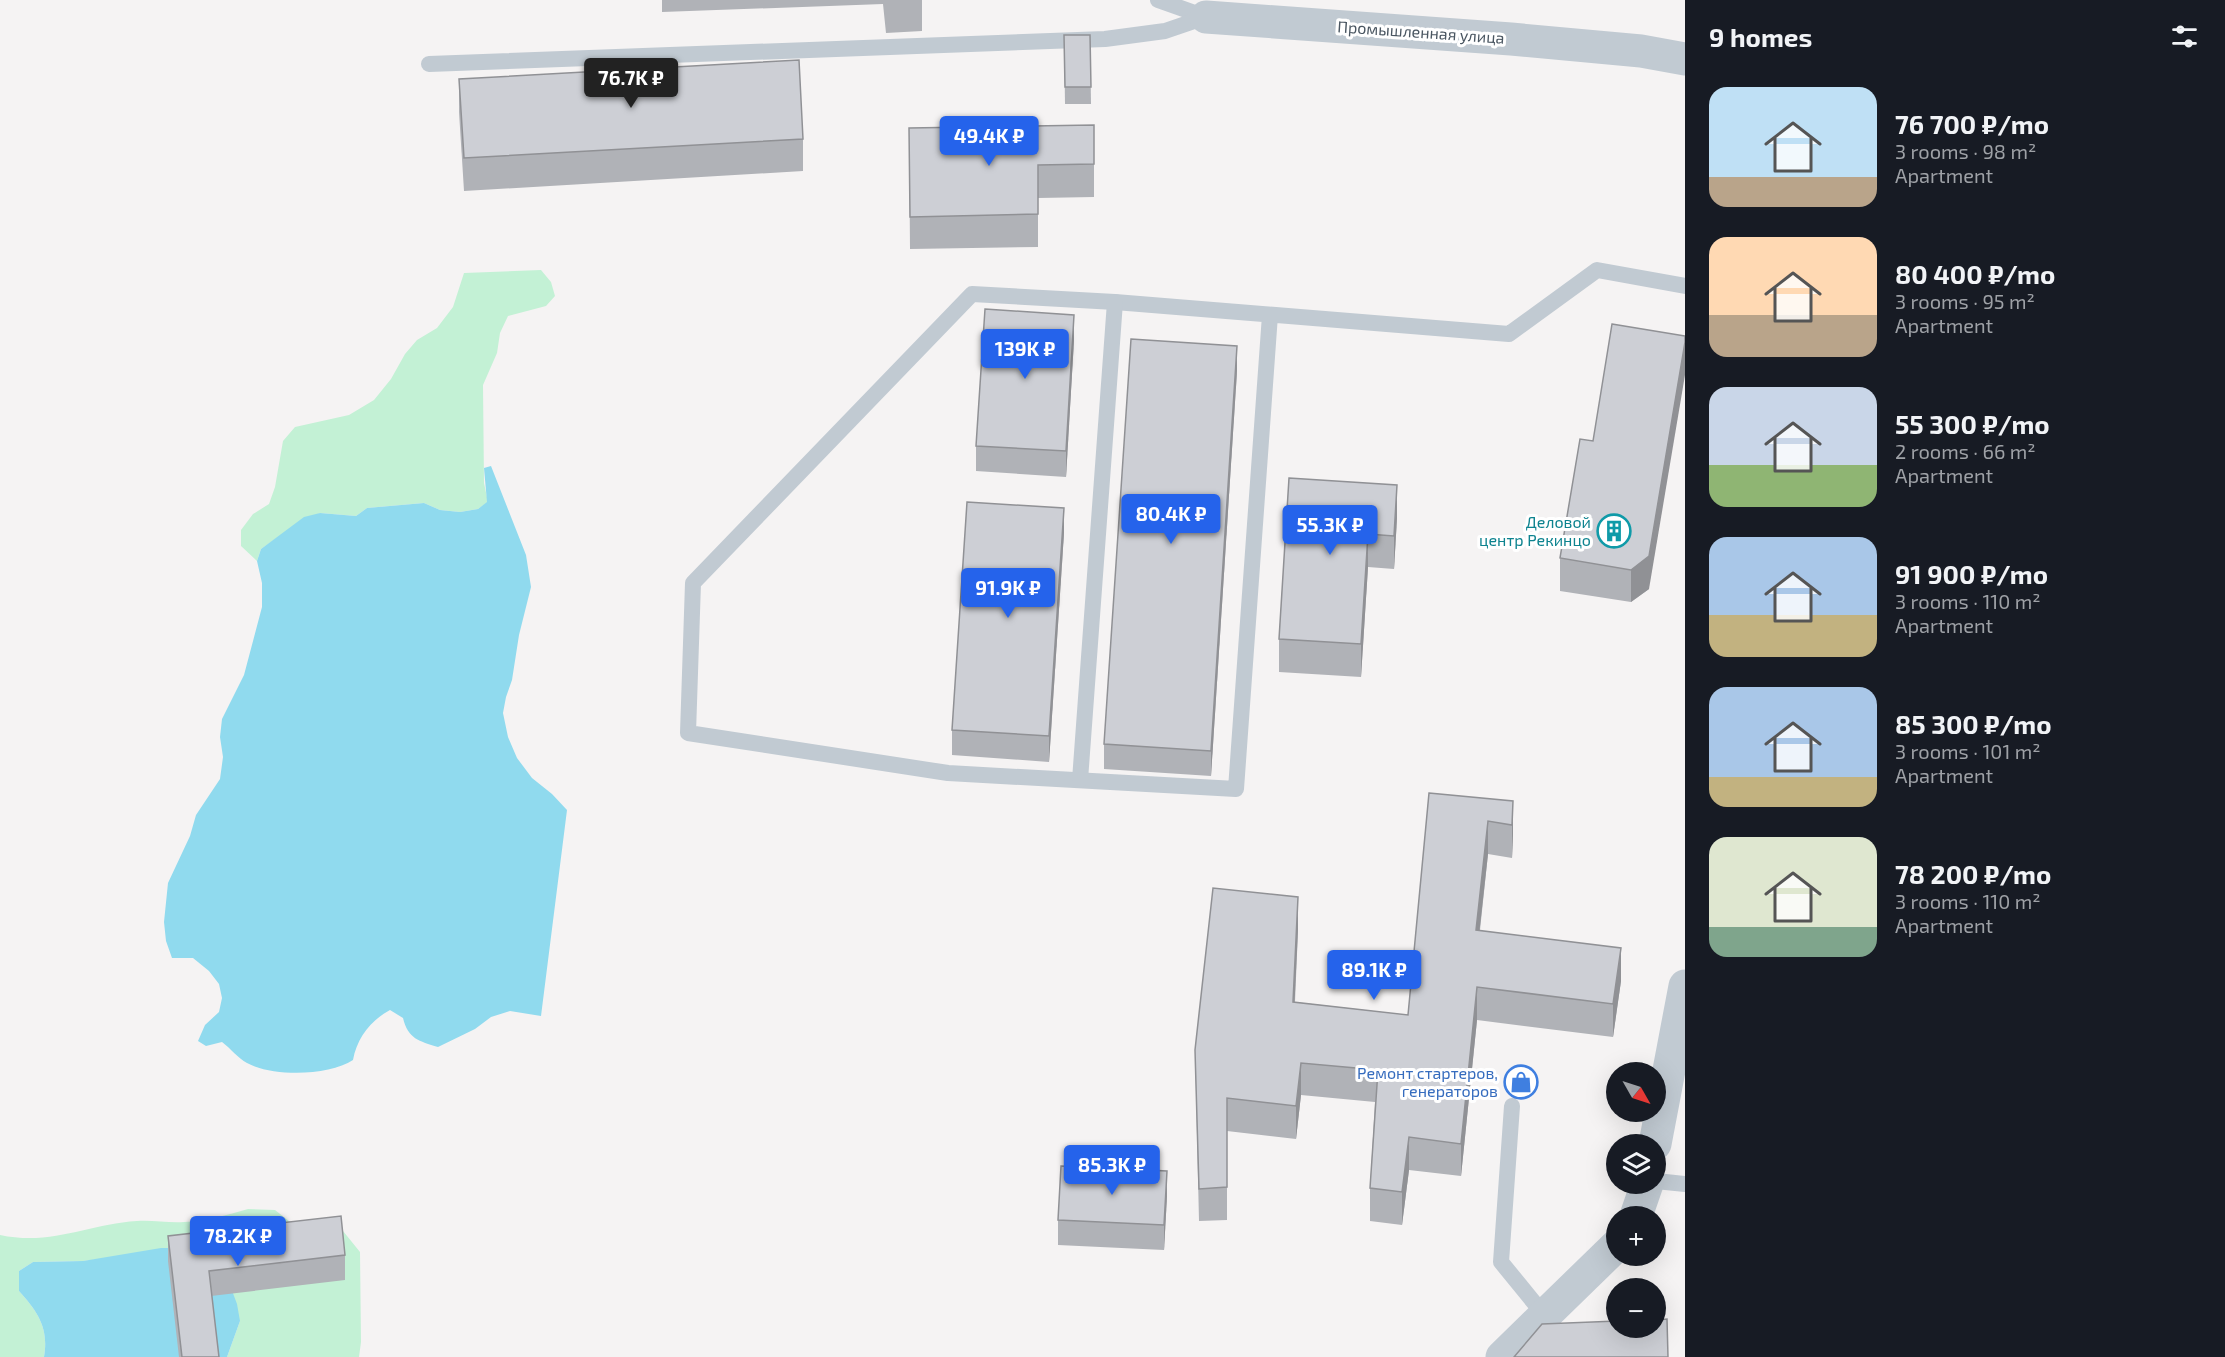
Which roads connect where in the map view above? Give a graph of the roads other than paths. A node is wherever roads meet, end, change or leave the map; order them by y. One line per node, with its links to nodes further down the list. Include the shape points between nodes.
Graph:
1 (1158, 0): 2 (lane, Промышленная улица)
2 (1206, 17): 3 (street, Промышленная улица, via 1511,39); 4 (lane, via 1165,31 1105,39)
3 (1685, 59)
4 (429, 64)
5 (1685, 286): 7 (lane, via 1597,270 1509,334)
6 (1114, 302): 7 (lane); 8 (lane); 8 (lane, via 972,294 693,583 688,733 948,773)
7 (1270, 315): 8 (lane, via 1236,789)
8 (1080, 780)
9 (1685, 987): 11 (street)
10 (1512, 1106): 15 (lane, via 1501,1263)
11 (1657, 1134)
12 (1666, 1182): 13 (lane)
13 (1685, 1185)
14 (1606, 1256): 15 (street)
15 (1545, 1316): 16 (street)
16 (1502, 1357)

